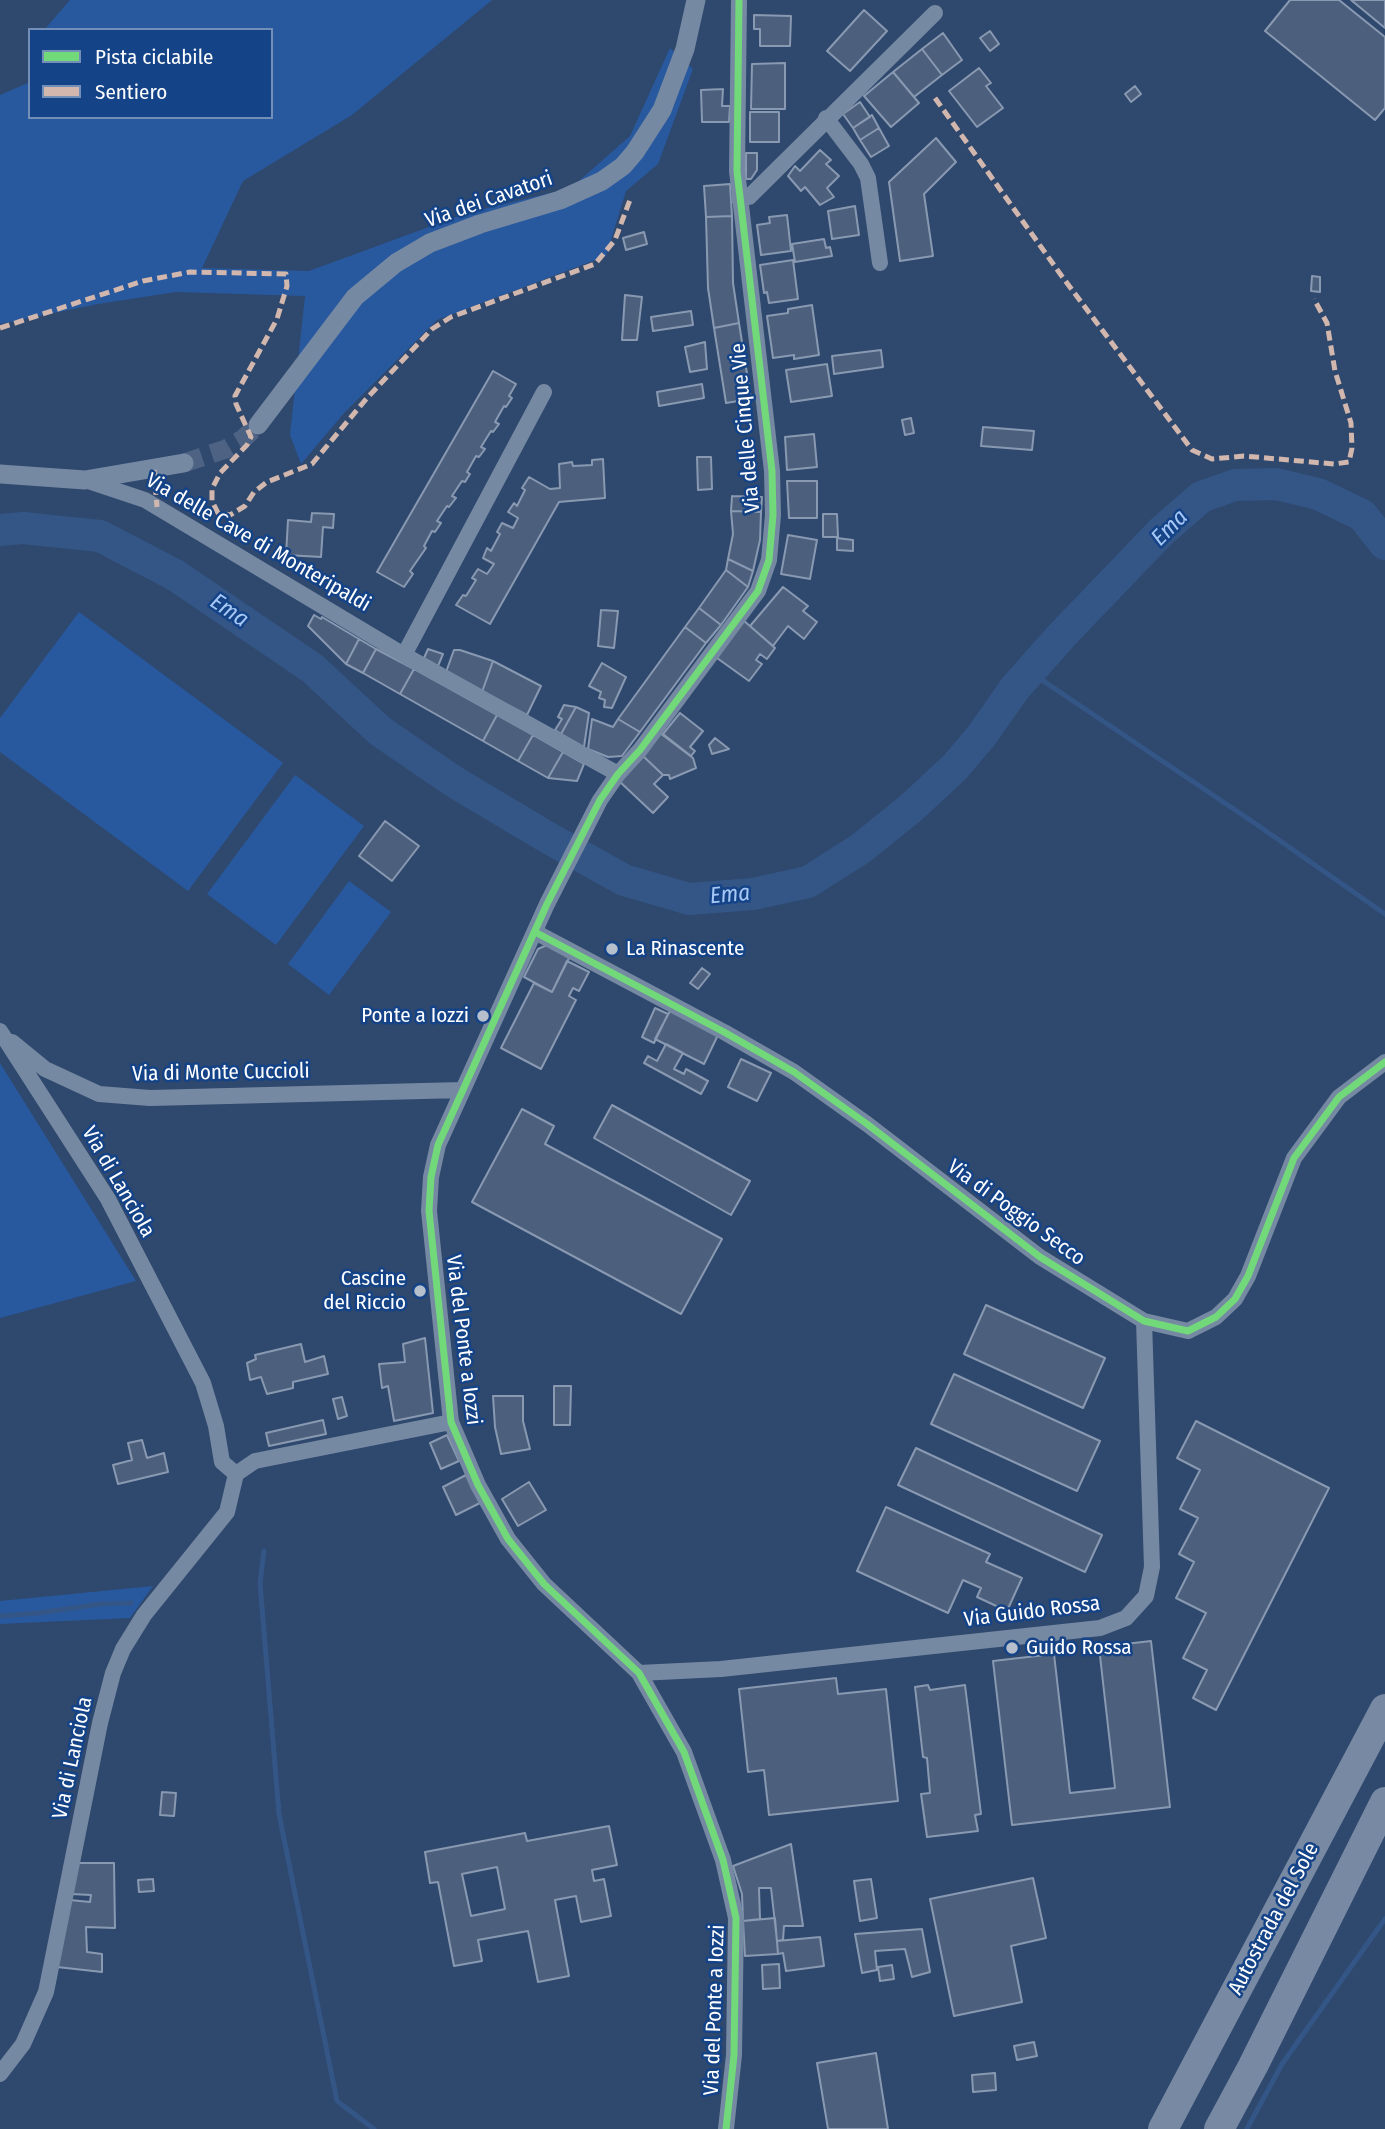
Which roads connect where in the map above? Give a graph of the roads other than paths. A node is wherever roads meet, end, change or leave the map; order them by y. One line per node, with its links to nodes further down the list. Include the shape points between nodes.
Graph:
1 (696, 0): 8 (street, Via dei Cavatori, via 685,49 662,110 623,166 560,200 430,243 397,263 355,297)
2 (739, 0): 5 (street, Via delle Cinque Vie)
3 (935, 13): 4 (street)
4 (826, 118): 5 (street, via 749,197); 6 (street, via 868,178)
5 (739, 199): 13 (street, Via delle Cinque Vie, via 772,471 769,560 758,591)
6 (880, 263)
7 (544, 392): 12 (street)
8 (258, 425)
9 (184, 463): 11 (street)
10 (0, 474): 11 (street, Via delle Cave di Monteripaldi)
11 (85, 480): 12 (street, Via delle Cave di Monteripaldi, via 145,500)
12 (404, 655): 13 (street, Via delle Cave di Monteripaldi)
13 (618, 774): 14 (street, Via delle Cinque Vie)
14 (603, 796): 15 (street, Via del Ponte a Iozzi)
15 (535, 932): 18 (street, Via del Ponte a Iozzi); 19 (street, Via di Poggio Secco, via 794,1072 1040,1257)
16 (0, 1031): 18 (street, Via di Monte Cuccioli, via 45,1069 99,1094 150,1098); 21 (street, Via di Lanciola, via 108,1199 203,1383 222,1462)
17 (1385, 1062): 19 (street, Via di Poggio Secco, via 1339,1097 1294,1158 1235,1299 1216,1317 1188,1331)
18 (462, 1090): 20 (street, Via del Ponte a Iozzi, via 438,1145 429,1211)
19 (1144, 1321): 22 (street, Via Guido Rossa, via 1152,1567 1146,1596 1126,1618 1100,1628 721,1669)
20 (451, 1422): 21 (street, via 255,1461); 22 (street, Via del Ponte a Iozzi, via 508,1539 544,1584)
21 (236, 1474): 25 (street, Via di Lanciola, via 227,1512 144,1615 118,1661 100,1723 47,1992 23,2044)
22 (639, 1673): 26 (street, Via del Ponte a Iozzi, via 684,1752 723,1860 737,1918 734,2055)
23 (1385, 1709): 27 (highway, Autostrada del Sole)
24 (1385, 1802): 28 (highway)
25 (0, 2074)
26 (726, 2129)
27 (1163, 2129)
28 (1219, 2129)

